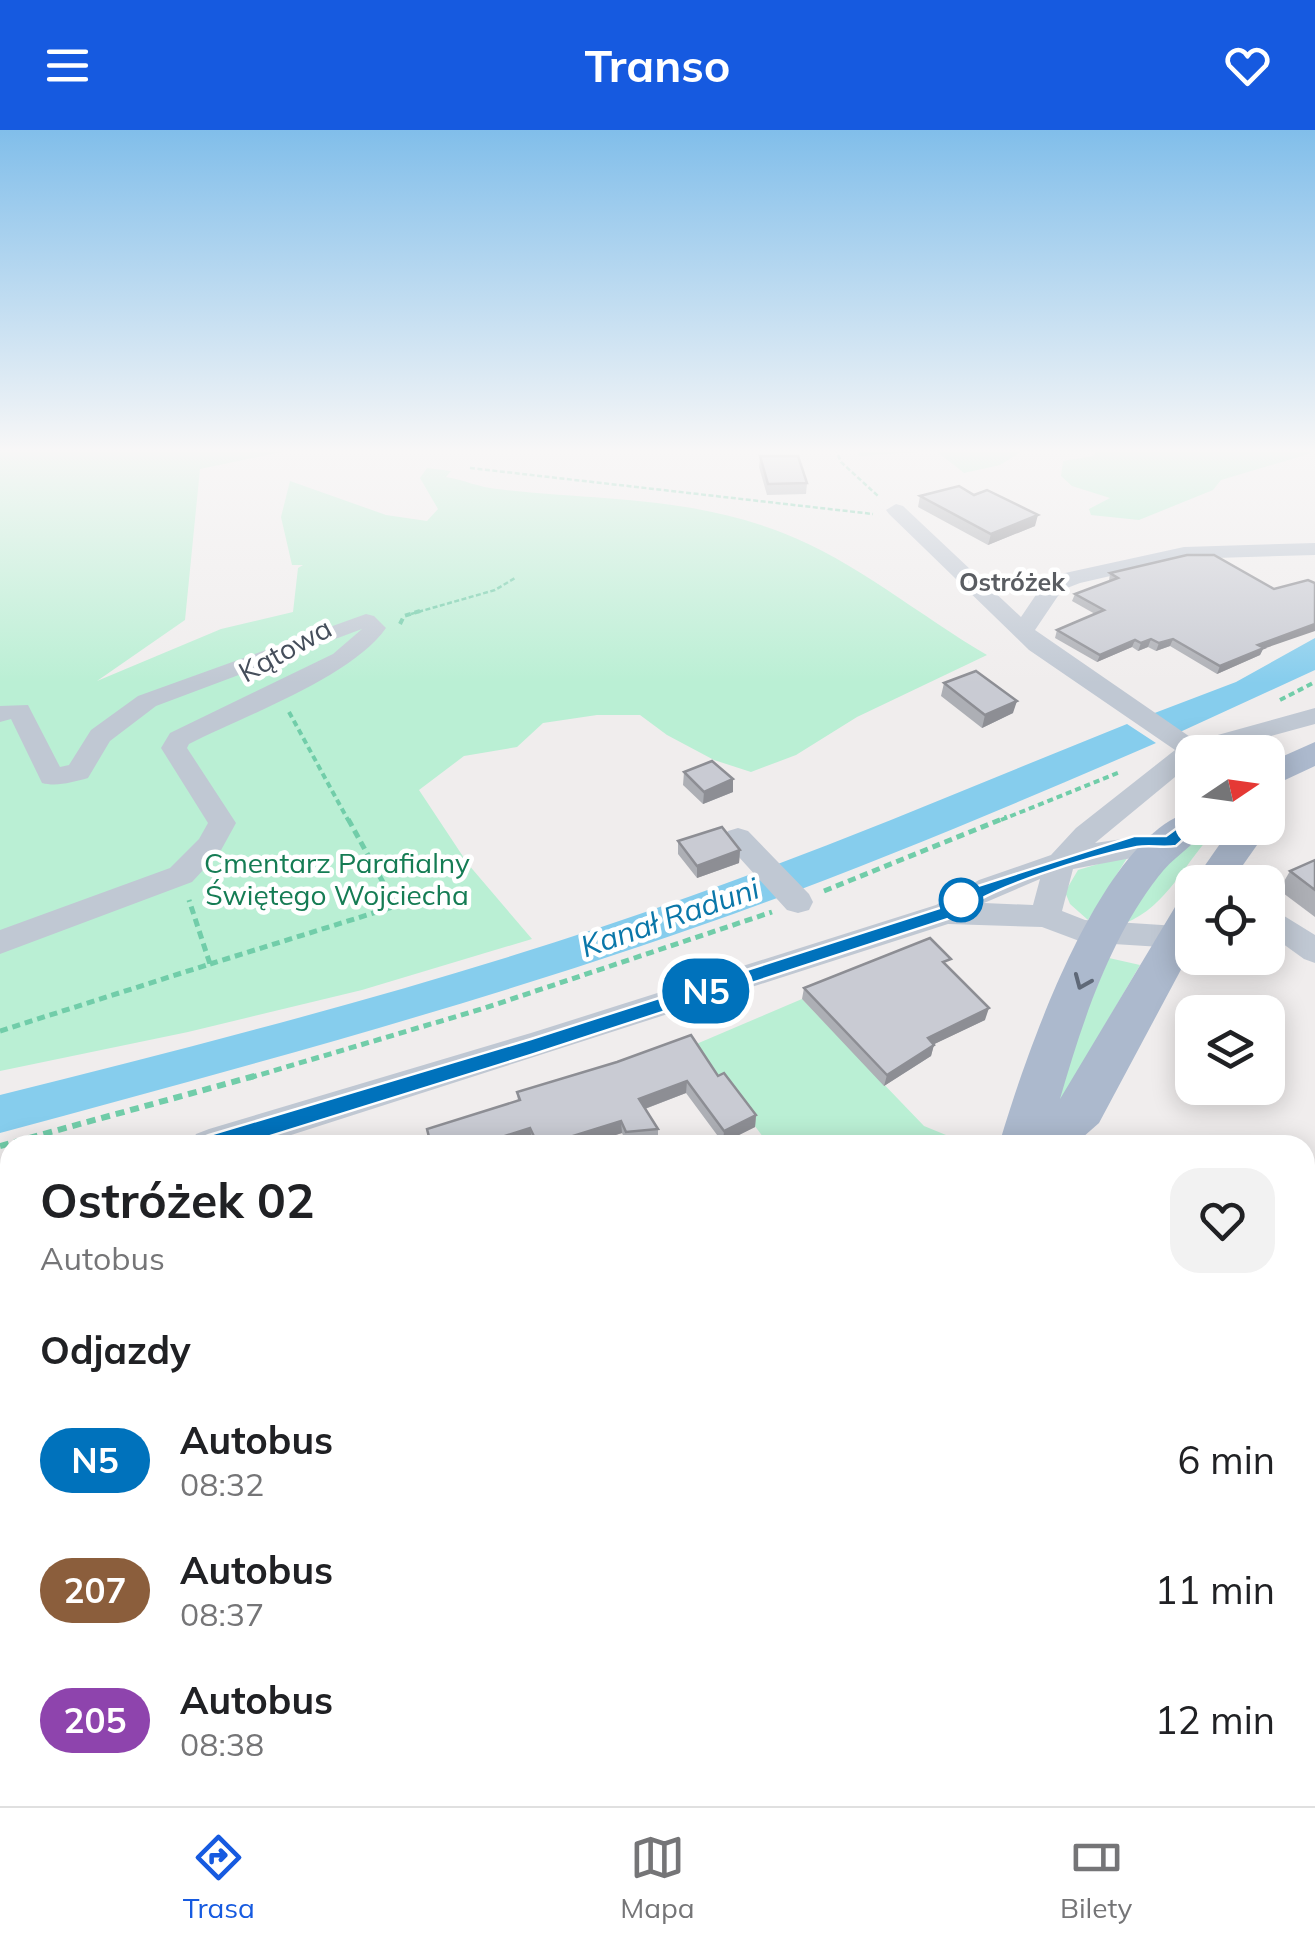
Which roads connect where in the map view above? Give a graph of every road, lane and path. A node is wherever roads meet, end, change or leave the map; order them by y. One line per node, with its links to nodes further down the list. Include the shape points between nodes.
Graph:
1 (913, 526): 5 (street)
2 (1315, 549): 5 (street, via 1184,553 1073,578 1054,585)
3 (515, 578): 4 (path, via 404,616 390,631)
4 (374, 628): 7 (street, Kątowa, via 341,659); 9 (street, Kątowa, via 366,622 347,625 147,701 100,736 78,772 52,777 19,710)
5 (1023, 631): 12 (street)
6 (1315, 682): 8 (path)
7 (278, 693): 19 (street, Kątowa, via 179,739 174,748 222,824); 29 (path, via 396,906)
8 (1288, 696)
9 (0, 714)
10 (1315, 716): 11 (street)
11 (1229, 735)
12 (1175, 739)
13 (1175, 749): 20 (path)
14 (1175, 753): 18 (street)
15 (1175, 833): 18 (street)
16 (738, 838): 20 (street)
17 (1175, 838): 25 (main road, via 1142,869)
18 (1059, 864): 21 (street, via 963,898); 22 (street)
19 (181, 875): 26 (street, Kątowa); 29 (path)
20 (794, 898): 31 (path, via 646,958)
21 (947, 913): 22 (street); 32 (street)
22 (1045, 916): 25 (street)
23 (1175, 925): 25 (street)
24 (1285, 929): 28 (street)
25 (1104, 933): 33 (main road, one-way to 33, via 1039,1085)
26 (0, 942)
27 (1175, 942): 34 (main road, via 1082,1108)
28 (1315, 951)
29 (210, 964): 30 (path)
30 (0, 1031)
31 (40, 1135)
32 (242, 1135)
33 (1025, 1135)
34 (1051, 1135)

